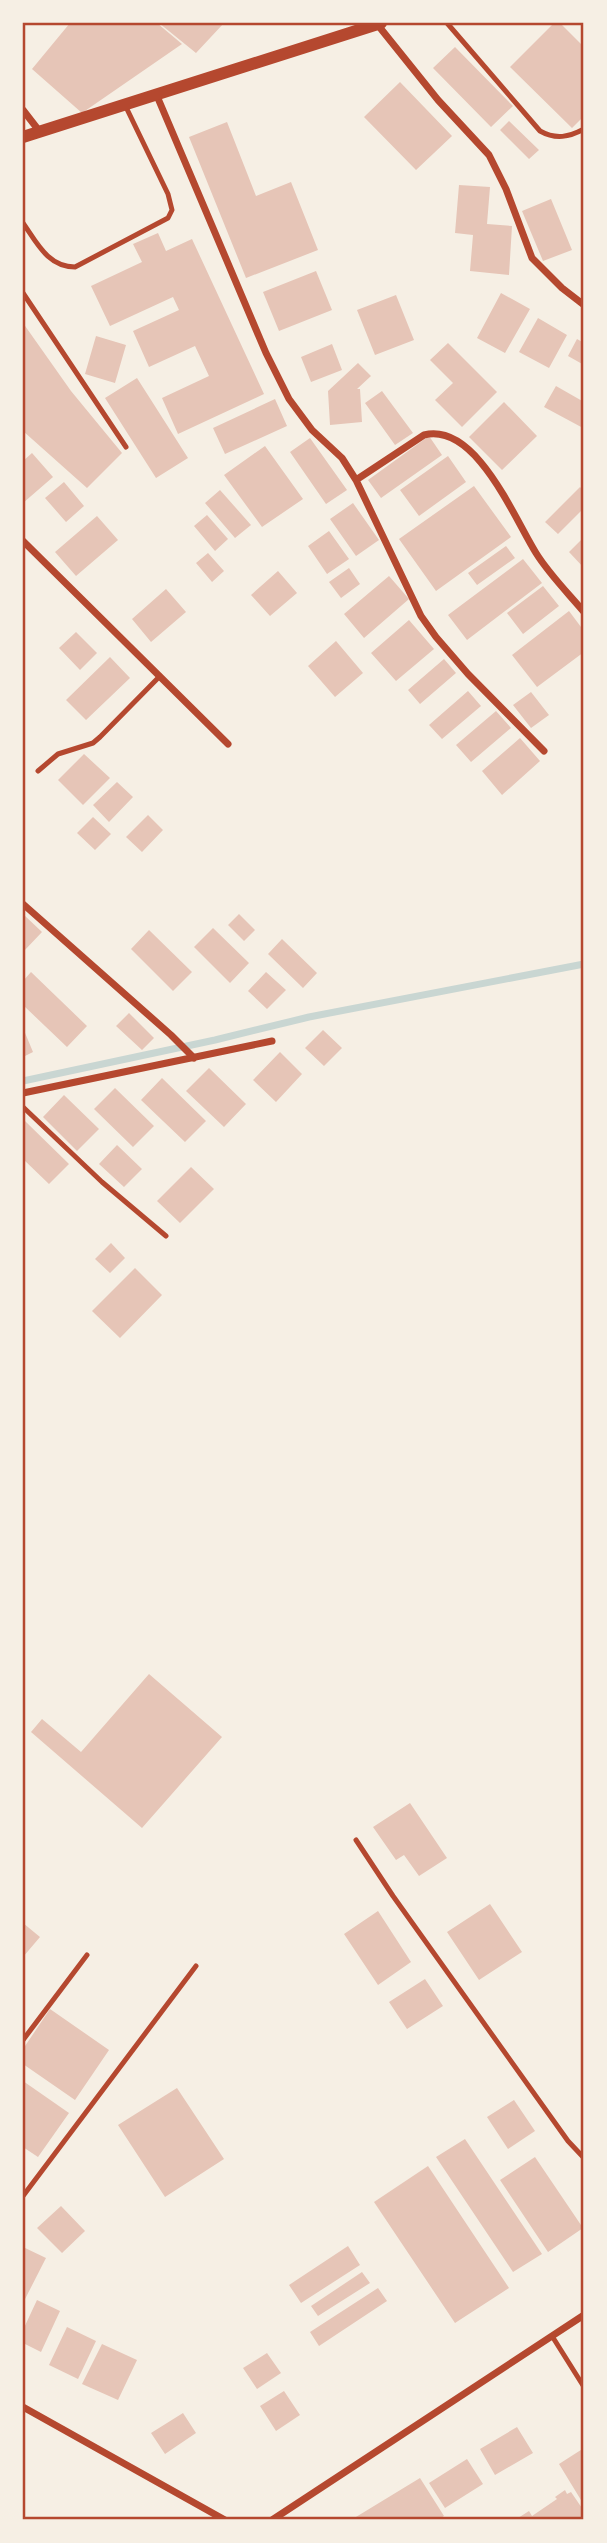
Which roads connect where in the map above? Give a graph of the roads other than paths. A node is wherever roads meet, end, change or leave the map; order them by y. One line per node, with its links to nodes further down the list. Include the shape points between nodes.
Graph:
1 (379, 23): 3 (street); 11 (street, via 438,100 489,155 532,258)
2 (447, 23): 6 (lane, via 540,131 551,137 571,136)
3 (157, 96): 4 (street); 13 (street, via 289,399)
4 (125, 105): 7 (street); 9 (lane, via 168,194 172,210 168,218 75,267 64,267 45,255)
5 (23, 110): 7 (street)
6 (584, 129)
7 (40, 132): 8 (street)
8 (23, 137)
9 (23, 223)
10 (23, 293): 12 (lane)
11 (584, 305)
12 (126, 447)
13 (356, 480): 15 (street, via 424,435 435,432 459,441 499,487 535,552); 18 (street, via 421,616 468,674)
14 (23, 541): 16 (street)
15 (584, 612)
16 (160, 676): 17 (street); 19 (lane, via 93,743 58,754)
17 (228, 744)
18 (544, 751)
19 (38, 771)
20 (23, 904): 22 (street)
21 (272, 1041): 22 (street)
22 (191, 1055): 23 (street)
23 (23, 1093)
24 (23, 1107): 25 (lane)
25 (166, 1236)
26 (356, 1840): 30 (lane)
27 (87, 1955): 29 (lane)
28 (196, 1966): 31 (lane)
29 (23, 2040)
30 (584, 2158)
31 (23, 2196)
32 (584, 2315): 33 (street)
33 (552, 2336): 34 (lane); 37 (street)
34 (584, 2388)
35 (23, 2407): 36 (street)
36 (225, 2520)
37 (272, 2520)

